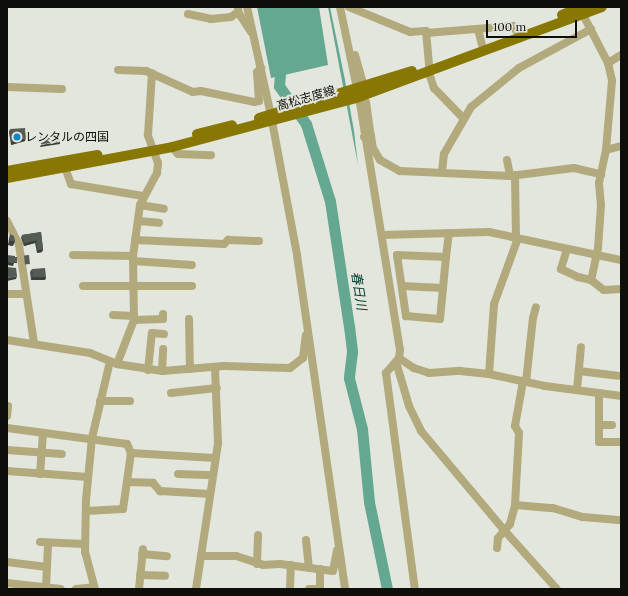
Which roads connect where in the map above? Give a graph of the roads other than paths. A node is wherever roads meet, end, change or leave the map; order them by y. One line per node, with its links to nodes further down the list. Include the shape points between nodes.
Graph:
1 (247, 7): 12 (street)
2 (340, 7): 22 (street)
3 (349, 7): 11 (street, via 410,32)
4 (602, 7): 5 (main road, 高松志度線)
5 (581, 9): 9 (street); 10 (main road, 高松志度線); 17 (main road, 高松志度線)
6 (238, 10): 7 (street, via 231,17 211,19); 12 (street)
7 (188, 14)
8 (478, 29): 10 (street, via 513,26); 11 (street); 13 (street)
9 (592, 29): 15 (street); 24 (street, via 519,68 471,107)
10 (517, 32): 13 (main road, 高松志度線)
11 (426, 33): 17 (street)
12 (254, 35): 16 (street)
13 (482, 45): 17 (main road, 高松志度線)
14 (621, 55): 15 (street)
15 (608, 63): 29 (street, via 612,81)
16 (261, 68): 19 (street, via 257,72 259,101 254,102 201,91 193,92); 23 (street)
17 (430, 68): 22 (main road, 高松志度線); 24 (street, via 434,88)
18 (118, 70): 19 (street)
19 (152, 73): 28 (street, via 148,134)
20 (7, 88): 21 (street)
21 (62, 89)
22 (359, 92): 23 (main road, 高松志度線); 25 (street)
23 (273, 117): 27 (main road, 高松志度線); 28 (main road, 高松志度線); 71 (street)
24 (464, 119): 33 (street, via 444,154)
25 (367, 136): 33 (street, via 380,160 400,171); 45 (street)
26 (621, 146): 29 (street)
27 (172, 147): 28 (main road, 高松志度線); 30 (street, via 178,154)
28 (153, 148): 32 (main road, 高松志度線); 37 (main road, 高松志度線); 38 (street, via 157,173)
29 (606, 150): 35 (street)
30 (212, 155)
31 (507, 160): 36 (street)
32 (7, 171)
33 (442, 172): 36 (street)
34 (67, 173): 38 (street, via 71,184)
35 (601, 174): 36 (street, via 574,168); 52 (street)
36 (512, 176): 47 (street)
37 (7, 178)
38 (143, 196): 39 (street)
39 (140, 205): 40 (street); 42 (street)
40 (164, 209)
41 (7, 221): 46 (street)
42 (138, 221): 43 (street); 48 (street)
43 (159, 223)
44 (449, 233): 45 (street); 47 (street, via 489,232); 53 (street)
45 (382, 235): 77 (street)
46 (11, 236): 65 (street, via 18,245)
47 (517, 238): 50 (street); 84 (street, via 494,304)
48 (135, 240): 49 (street, via 224,244 228,240); 54 (street)
49 (260, 241)
50 (567, 249): 52 (street); 57 (street, via 561,269)
51 (73, 255): 54 (street)
52 (596, 255): 55 (street); 57 (street)
53 (446, 257): 61 (street, via 397,255); 62 (street)
54 (133, 259): 56 (street); 59 (street)
55 (621, 260)
56 (192, 265)
57 (591, 280): 63 (street, via 604,290)
58 (83, 286): 59 (street)
59 (133, 286): 60 (street); 69 (street)
60 (192, 286)
61 (402, 286): 62 (street); 62 (street, via 406,316 440,318)
62 (443, 288)
63 (621, 289)
64 (7, 294): 65 (street)
65 (26, 294): 74 (street)
66 (536, 307): 86 (street)
67 (113, 314): 69 (street)
68 (163, 314): 69 (street, via 163,319)
69 (134, 318): 78 (street)
70 (189, 318): 80 (street, via 186,340)
71 (307, 322): 79 (street, via 303,358 290,368); 120 (street)
72 (164, 334): 81 (street, via 152,333)
73 (7, 340): 74 (street)
74 (34, 343): 78 (street, via 90,353)
75 (582, 347): 83 (street)
76 (163, 349): 82 (street)
77 (397, 360): 84 (street, via 429,373 460,371); 117 (street, via 410,406 421,431); 148 (street, via 386,373)
78 (113, 362): 81 (street); 92 (street)
79 (215, 367): 80 (street); 87 (street)
80 (190, 369): 82 (street)
81 (148, 370): 82 (street)
82 (162, 371)
83 (579, 371): 85 (street); 88 (street)
84 (489, 374): 86 (street)
85 (618, 376)
86 (524, 382): 88 (street); 114 (street, via 515,426 519,433)
87 (217, 388): 89 (street); 106 (street, via 219,415)
88 (577, 389): 90 (street)
89 (171, 393)
90 (599, 393): 91 (street); 96 (street)
91 (621, 396)
92 (100, 401): 93 (street); 100 (street)
93 (130, 401)
94 (8, 406): 95 (street)
95 (7, 416)
96 (599, 425): 97 (street); 101 (street, via 599,442)
97 (612, 425)
98 (7, 428): 99 (street)
99 (43, 434): 100 (street); 103 (street)
100 (92, 438): 104 (street, via 127,444); 111 (street)
101 (621, 442)
102 (7, 450): 103 (street)
103 (40, 452): 105 (street); 108 (street)
104 (131, 453): 106 (street); 112 (street)
105 (62, 454)
106 (216, 458): 110 (street)
107 (7, 471): 108 (street)
108 (40, 474): 111 (street)
109 (178, 474): 110 (street)
110 (213, 475): 113 (street)
111 (88, 477): 115 (street)
112 (128, 482): 113 (street, via 153,484 160,491); 115 (street, via 123,509)
113 (210, 494): 126 (street)
114 (515, 505): 116 (street, via 554,508 583,517); 117 (street, via 510,524)
115 (86, 511): 122 (street)
116 (621, 520)
117 (504, 530): 124 (street, via 498,538); 149 (street)
118 (258, 535): 128 (street)
119 (306, 540): 131 (street)
120 (338, 540): 132 (street, via 333,571); 147 (street)
121 (40, 542): 122 (street)
122 (85, 544): 138 (street, via 86,560)
123 (48, 546): 130 (street)
124 (497, 548)
125 (167, 556): 133 (street, via 143,552)
126 (201, 556): 128 (street, via 236,556); 142 (street)
127 (7, 562): 130 (street)
128 (257, 564): 129 (street)
129 (291, 565): 131 (street); 143 (street)
130 (47, 567): 137 (street)
131 (309, 568): 132 (street)
132 (320, 569): 146 (street)
133 (140, 575): 134 (street); 141 (street)
134 (165, 576)
135 (7, 583): 136 (street)
136 (25, 587): 137 (street)
137 (46, 587): 139 (street)
138 (94, 588): 140 (street)
139 (61, 589)
140 (76, 589)
141 (139, 589)
142 (196, 589)
143 (290, 589)
144 (309, 589): 145 (street)
145 (316, 589)
146 (320, 589)
147 (345, 589)
148 (415, 589)
149 (557, 589)

